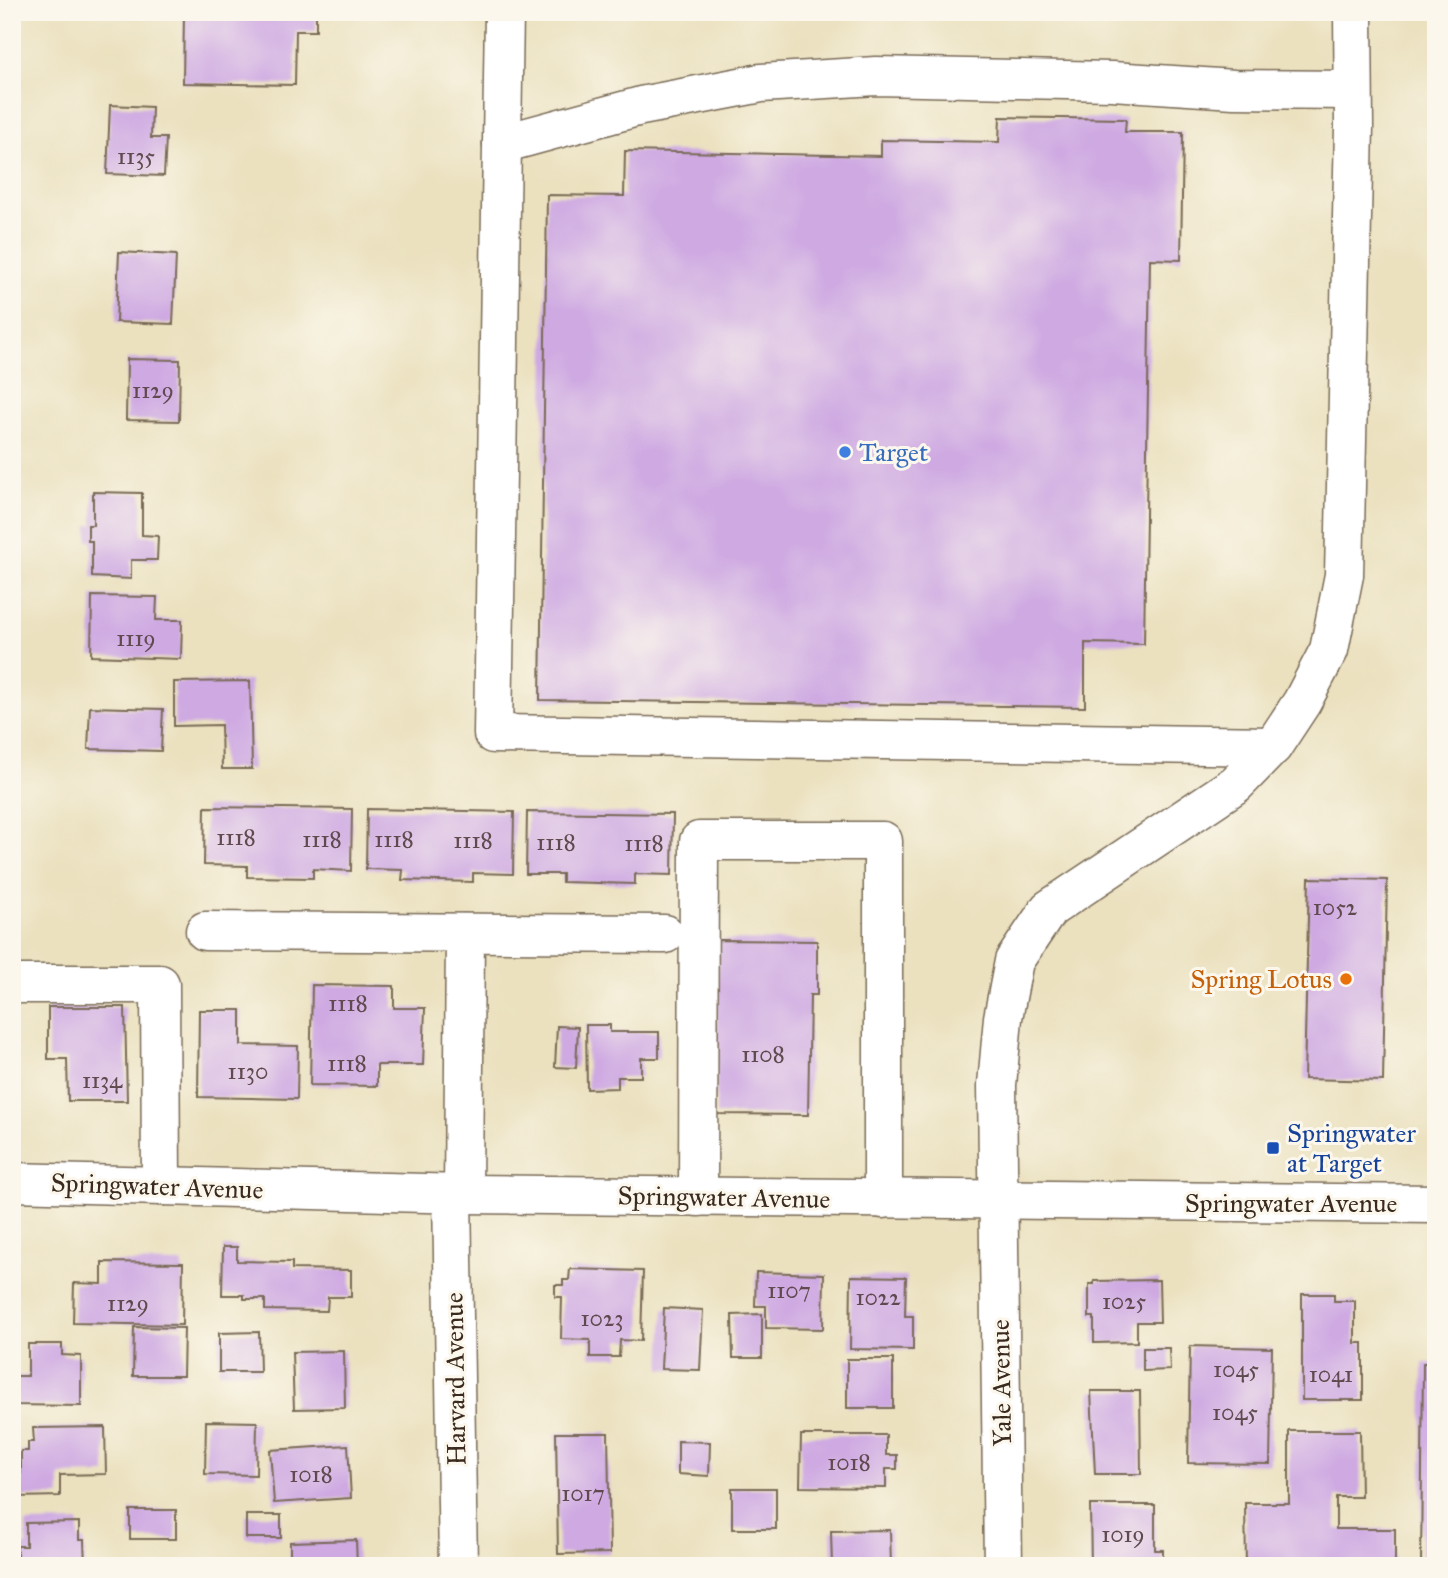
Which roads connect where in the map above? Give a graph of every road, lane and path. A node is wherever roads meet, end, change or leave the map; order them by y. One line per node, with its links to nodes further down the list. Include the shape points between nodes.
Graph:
1 (504, 12): 4 (street)
2 (1353, 12): 3 (street, Yale Avenue)
3 (1353, 90): 4 (street, via 914,76 774,82 641,106); 5 (street, Yale Avenue, via 1344,575 1329,650)
4 (502, 144): 5 (street, via 493,734)
5 (1273, 746): 15 (street, Yale Avenue, via 1236,784 1049,909 1014,961 997,1085)
6 (205, 931): 7 (street)
7 (465, 933): 8 (street); 12 (street, Harvard Avenue)
8 (665, 934)
9 (12, 984): 11 (street, via 160,984)
10 (12, 1182): 11 (street, Springwater Avenue)
11 (161, 1186): 12 (street, Springwater Avenue)
12 (458, 1194): 13 (street, Springwater Avenue); 17 (street, Harvard Avenue)
13 (698, 1197): 14 (street, Springwater Avenue); 14 (street, via 699,841 883,841)
14 (883, 1199): 15 (street, Springwater Avenue)
15 (998, 1201): 16 (street, Springwater Avenue); 18 (street, Yale Avenue)
16 (1436, 1204)
17 (458, 1566)
18 (1003, 1566)

